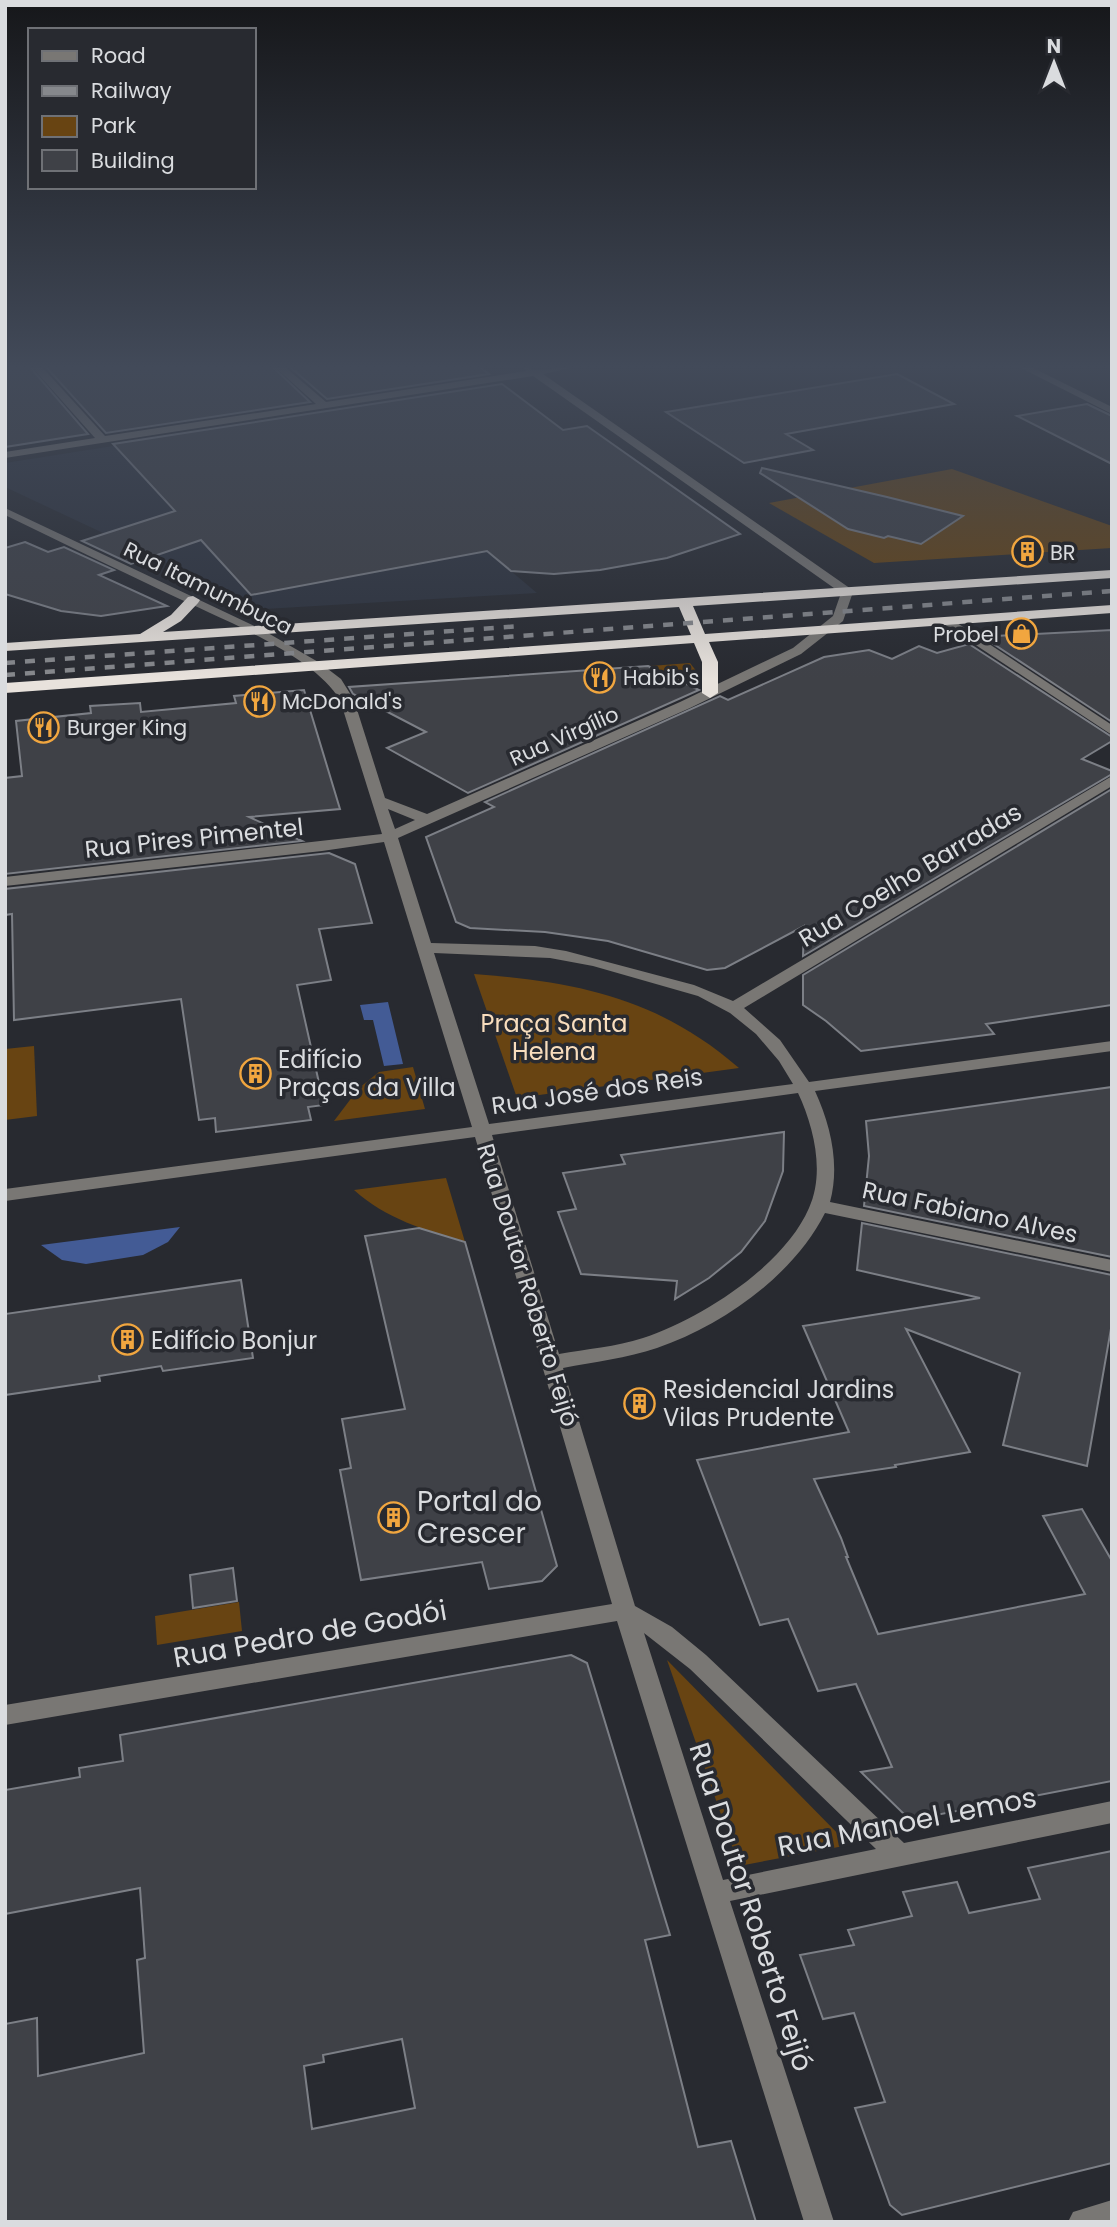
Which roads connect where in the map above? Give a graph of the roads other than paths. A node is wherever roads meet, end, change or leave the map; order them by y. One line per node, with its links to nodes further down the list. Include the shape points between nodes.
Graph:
1 (676, 471): 4 (street)
2 (5, 511): 5 (street, Rua Itamumbuca)
3 (1112, 574): 4 (highway)
4 (847, 592): 6 (highway); 9 (street, Rua Virgílio, via 839,618)
5 (193, 600): 10 (street, Rua Itamumbuca); 12 (highway, via 167,625)
6 (684, 603): 10 (highway); 11 (highway)
7 (1112, 609): 8 (highway)
8 (948, 621): 9 (highway); 17 (street)
9 (827, 629): 11 (highway); 16 (street, Rua Virgílio, via 797,651)
10 (257, 632): 12 (highway); 14 (street, Rua Itamumbuca)
11 (700, 639): 14 (highway); 16 (highway, via 710,662)
12 (140, 640): 13 (highway)
13 (5, 647)
14 (316, 666): 15 (highway); 19 (street, Rua Doutor Roberto Feijó, via 336,682 347,700)
15 (5, 688)
16 (710, 693): 20 (street, Rua Virgílio)
17 (1112, 730)
18 (1112, 780): 24 (street, Rua Coelho Barradas)
19 (377, 800): 20 (street); 21 (street, Rua Doutor Roberto Feijó)
20 (428, 820): 21 (street, Rua Virgílio)
21 (388, 837): 22 (street, Rua Pires Pimentel); 23 (street, Rua Doutor Roberto Feijó)
22 (5, 882)
23 (424, 948): 24 (street, via 537,951 608,965 718,999); 27 (street, Rua Doutor Roberto Feijó)
24 (732, 1009): 26 (street, via 778,1047)
25 (1112, 1046): 26 (street, Rua José dos Reis)
26 (805, 1087): 27 (street, Rua José dos Reis); 29 (street, via 822,1125 825,1166)
27 (482, 1131): 28 (street, Rua José dos Reis); 31 (street, Rua Doutor Roberto Feijó)
28 (5, 1195)
29 (819, 1206): 30 (street, Rua Fabiano Alves); 31 (street, via 803,1234 764,1278 706,1316 650,1343)
30 (1112, 1266)
31 (551, 1363): 32 (street, Rua Doutor Roberto Feijó)
32 (625, 1611): 33 (street, Rua Pedro de Godói); 35 (street, via 698,1662); 36 (street, Rua Doutor Roberto Feijó)
33 (5, 1715)
34 (1112, 1812): 35 (street, Rua Manoel Lemos)
35 (900, 1856): 36 (street, Rua Manoel Lemos)
36 (715, 1893): 38 (street, Rua Doutor Roberto Feijó)
37 (1112, 2215): 39 (street)
38 (819, 2222)
39 (1083, 2222)

